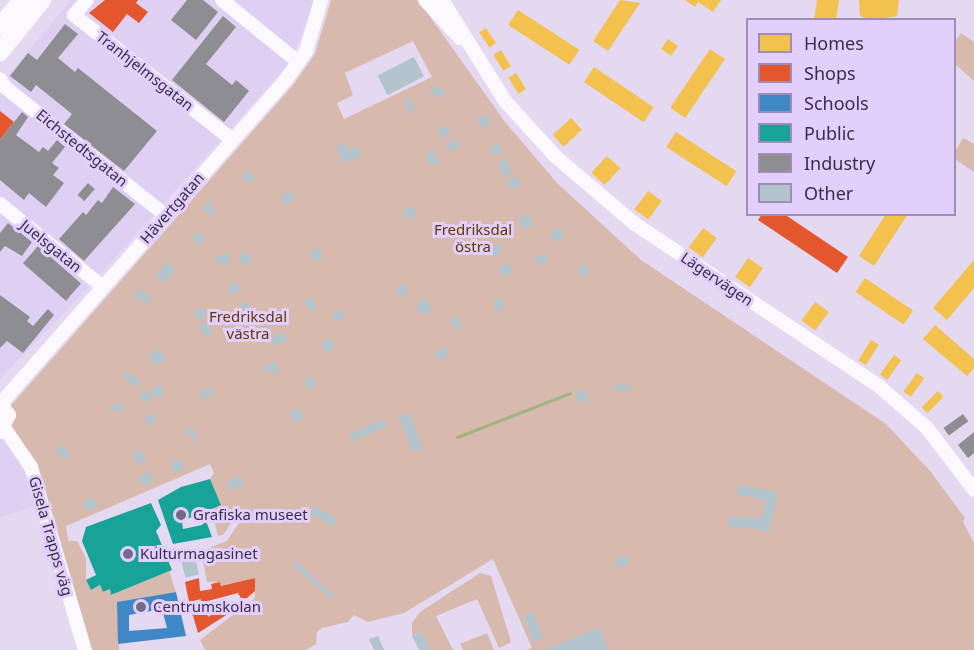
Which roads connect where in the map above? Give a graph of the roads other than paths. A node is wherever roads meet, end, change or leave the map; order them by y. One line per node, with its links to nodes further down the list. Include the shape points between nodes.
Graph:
1 (22, 0): 8 (main road)
2 (42, 0): 9 (main road)
3 (87, 0): 13 (street, Tranhjelmsgatan, via 74,15)
4 (222, 0): 11 (street)
5 (321, 0): 11 (street, Hävertgatan, via 310,40)
6 (425, 0): 10 (street, Lägervägen)
7 (442, 0): 10 (street, Lägervägen)
8 (0, 27)
9 (0, 52)
10 (475, 52): 19 (street, Lägervägen, via 526,128 597,193 677,253 880,387 927,428)
11 (298, 62): 13 (street, Hävertgatan)
12 (0, 79): 15 (street, Eichstedtsgatan, via 6,88)
13 (232, 140): 15 (street, Hävertgatan)
14 (0, 204): 16 (street, Juelsgatan)
15 (165, 215): 16 (street, Hävertgatan)
16 (103, 287): 17 (street, Hävertgatan)
17 (1, 403): 18 (street, via 9,415)
18 (2, 430): 20 (street, Gisela Trapps väg, via 31,467)
19 (974, 490)
20 (85, 650)

